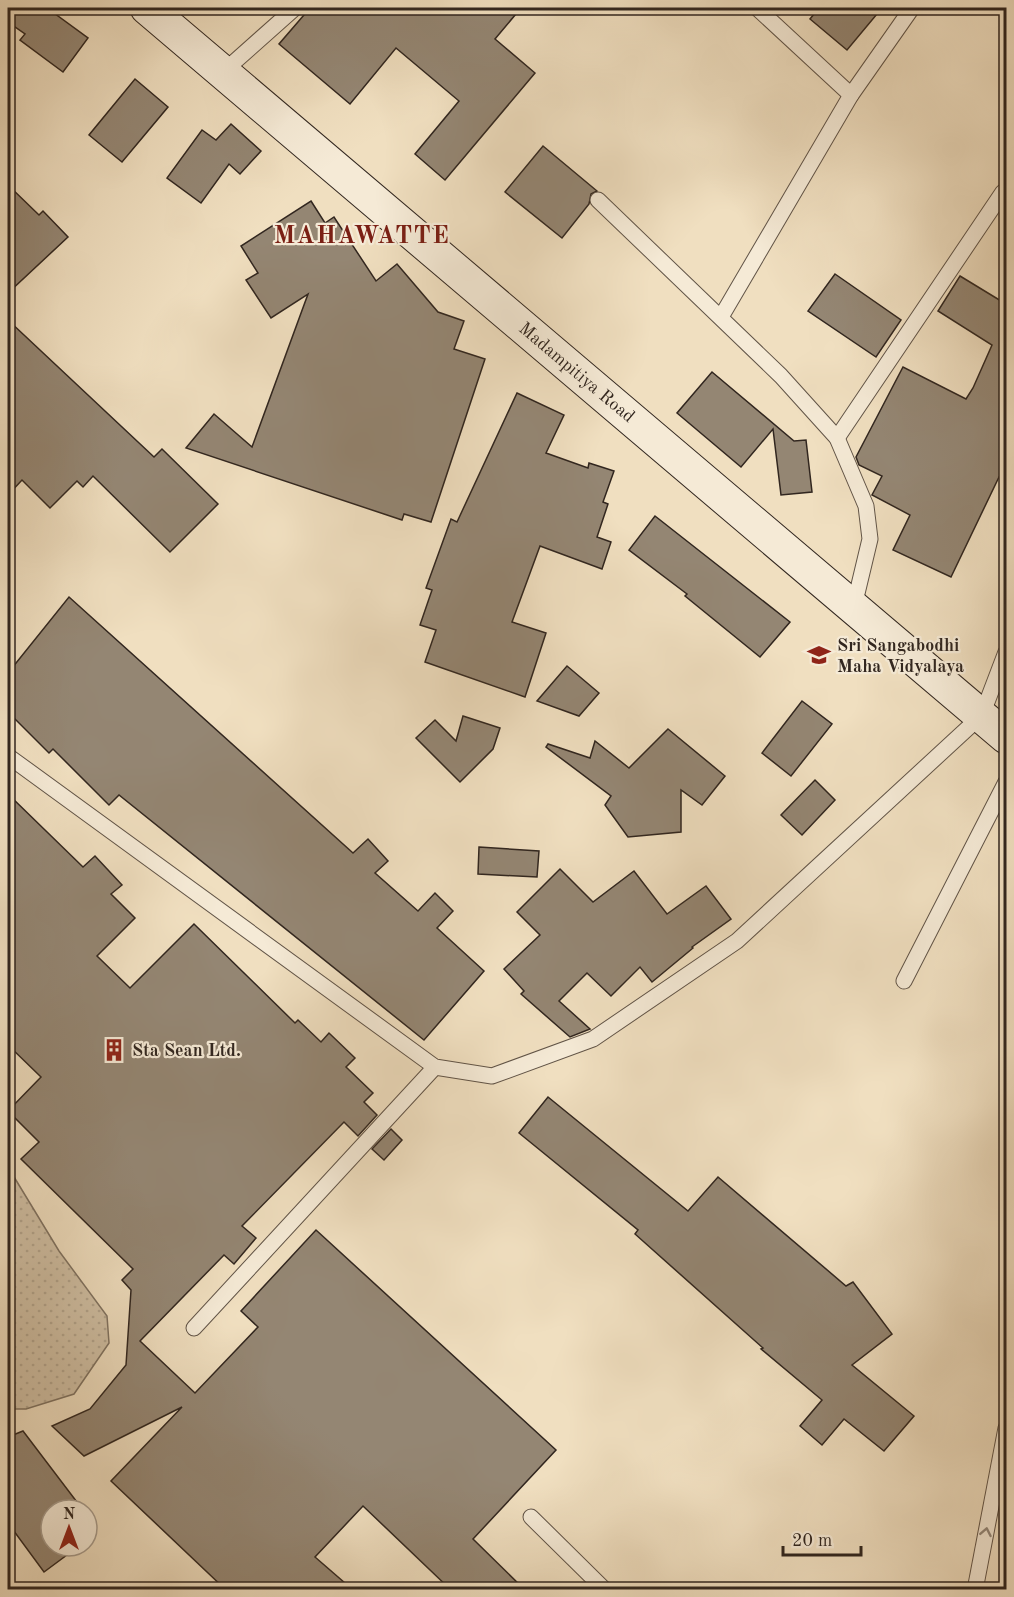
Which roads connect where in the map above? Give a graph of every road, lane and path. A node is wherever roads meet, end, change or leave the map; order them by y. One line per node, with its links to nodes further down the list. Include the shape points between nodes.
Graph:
1 (147, 8): 5 (main road, Madampitiya Road)
2 (295, 8): 5 (lane)
3 (757, 8): 6 (lane)
4 (912, 8): 6 (lane)
5 (223, 72): 11 (main road, Madampitiya Road)
6 (850, 95): 9 (lane)
7 (1003, 192): 10 (lane)
8 (598, 200): 9 (lane)
9 (721, 317): 10 (lane)
10 (837, 438): 11 (lane, via 866,506 870,539)
11 (854, 606): 13 (main road, Madampitiya Road)
12 (1006, 652): 13 (lane)
13 (982, 715): 14 (main road, Madampitiya Road); 18 (lane, via 737,941 593,1039 492,1076)
14 (1006, 737)
15 (8, 756): 18 (lane)
16 (1006, 782): 17 (lane)
17 (904, 981)
18 (435, 1067): 19 (lane)
19 (194, 1328)
20 (1006, 1428): 23 (lane, one-way to 20)
21 (531, 1517): 22 (lane)
22 (605, 1590)
23 (975, 1590)

